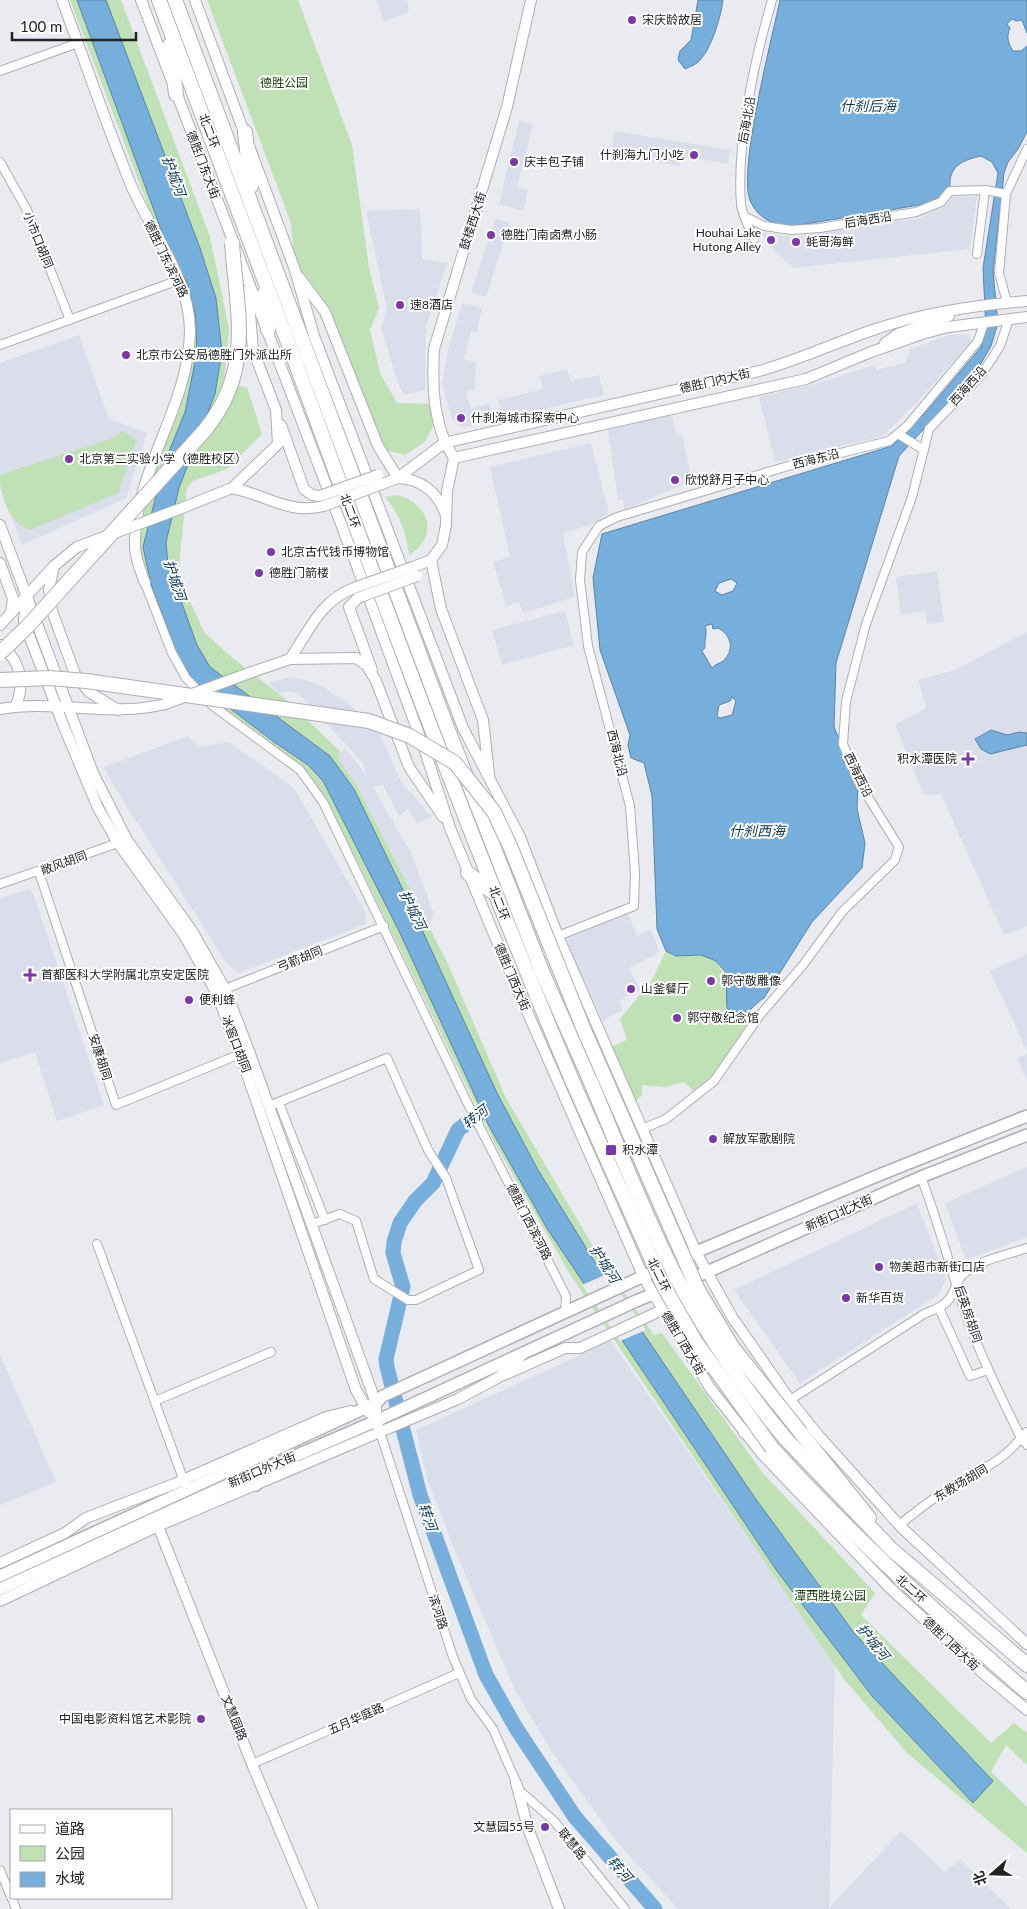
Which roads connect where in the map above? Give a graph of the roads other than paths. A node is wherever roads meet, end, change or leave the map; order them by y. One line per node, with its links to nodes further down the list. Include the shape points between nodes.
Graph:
1 (62, 0): 9 (street, 德胜门东滨河路)
2 (141, 0): 11 (street, 德胜门东大街)
3 (159, 0): 8 (highway, 北二环)
4 (175, 0): 17 (highway, 北二环)
5 (195, 0): 12 (street)
6 (531, 0): 39 (street, 鼓楼西大街, via 507,107 434,349 433,386)
7 (772, 0): 18 (street, 后海北沿, via 742,144 741,205)
8 (167, 22): 11 (highway); 23 (highway, 北二环)
9 (78, 43): 10 (street); 24 (street, 德胜门东滨河路, via 132,185)
10 (0, 71)
11 (176, 94): 20 (street, 德胜门东大街)
12 (245, 132): 17 (highway); 22 (street)
13 (1027, 149): 16 (street)
14 (0, 162): 32 (street, 小市口胡同, via 27,210)
15 (985, 190): 16 (street, 后海西沿); 18 (street, 后海西沿, via 950,192 940,202 916,212 820,228 791,230 764,226); 21 (street)
16 (1006, 194): 27 (street, via 999,273)
17 (253, 207): 78 (highway, 北二环, via 373,533)
18 (746, 218): 19 (street, 后海北沿)
19 (754, 239)
20 (232, 243): 25 (street, 德胜门东大街); 60 (highway, bridge, via 238,306 238,355 227,398 205,430)
21 (977, 254)
22 (295, 270): 40 (street, via 325,312); 69 (street, via 314,336 463,728)
23 (263, 275): 34 (highway); 77 (highway, 北二环, via 431,732)
24 (179, 280): 32 (street); 54 (street, 德胜门东滨河路, via 187,301 190,331 176,404 140,498 135,548)
25 (247, 280): 34 (street, 德胜门东大街); 37 (street, via 253,350)
26 (1027, 301): 27 (street)
27 (1008, 304): 28 (street); 29 (street)
28 (1027, 306)
29 (982, 308): 36 (street, 德胜门内大街, via 898,334); 39 (street, 德胜门内大街, via 913,318 763,370)
30 (1027, 317): 31 (street)
31 (1008, 319): 33 (street, 德胜门内大街); 41 (street, 西海西沿, via 996,353 982,374 929,429)
32 (70, 320): 35 (street)
33 (984, 323): 36 (street, 德胜门内大街, via 922,334); 38 (street, 西海东沿, via 978,341)
34 (268, 330): 71 (street, 德胜门东大街, via 424,748)
35 (0, 346)
36 (871, 352): 42 (street, 德胜门内大街, via 806,380)
37 (276, 410): 45 (street, via 278,444); 46 (street, via 304,489)
38 (899, 435): 41 (street); 49 (street, 西海东沿, via 889,441 772,470 617,517)
39 (444, 443): 42 (street); 43 (street)
40 (378, 446): 43 (street); 44 (street, via 382,465)
41 (921, 448): 87 (street, 西海西沿, via 912,497 866,624 846,701 843,744 858,780 899,847 895,860 842,912 760,1015 714,1081 666,1119)
42 (454, 458): 47 (street, via 447,491)
43 (398, 478): 44 (street); 47 (street, via 414,480 426,487 438,500)
44 (380, 479): 46 (street, bridge)
45 (232, 488): 46 (street, via 259,494 299,510); 52 (street, bridge, via 77,547)
46 (322, 501)
47 (446, 519): 50 (street, via 442,545)
48 (0, 525): 55 (street, 冰窖口胡同)
49 (599, 526): 80 (street, 西海北沿, via 582,552 580,580 588,646 630,806 634,906)
50 (431, 560): 53 (street); 56 (street)
51 (0, 563): 57 (street, via 13,599)
52 (54, 566): 55 (street); 68 (street, via 48,589 52,611 75,674 89,692)
53 (415, 572): 56 (street, via 427,579); 61 (street, bridge, via 354,588 332,599); 63 (street, bridge, via 358,598 349,607)
54 (145, 583): 79 (street, 德胜门西滨河路, via 172,653 186,678 213,706 304,774 323,802)
55 (27, 596): 57 (street); 65 (street, 冰窖口胡同, via 24,622); 66 (street, 冰窖口胡同)
56 (441, 609): 69 (street, via 484,720)
57 (11, 614): 58 (street)
58 (0, 626)
59 (0, 644): 64 (street, via 16,660 20,672 22,682)
60 (0, 653)
61 (290, 659): 63 (street, via 356,658 367,666); 68 (street, bridge, via 165,704)
62 (0, 680): 120 (highway, bridge, via 50,678 86,681 360,720 410,736 455,763 494,812 510,846 584,1030 698,1290 734,1348 858,1502)
63 (376, 681): 71 (street, via 409,767)
64 (16, 706): 65 (street); 67 (street)
65 (55, 706): 66 (street); 72 (street, 冰窖口胡同, via 85,782)
66 (67, 706): 68 (street); 72 (street, 冰窖口胡同)
67 (0, 709)
68 (118, 710)
69 (490, 783): 70 (street)
70 (509, 815): 75 (street); 80 (street)
71 (450, 828): 74 (street, 德胜门西大街)
72 (123, 841): 73 (street, 敞风胡同); 81 (street, 冰窖口胡同, via 192,931)
73 (39, 872): 76 (street, 敞风胡同); 82 (street, 安康胡同, via 116,1104)
74 (468, 873): 77 (highway); 89 (street, 德胜门西大街)
75 (518, 875): 78 (highway); 86 (street, via 580,1034)
76 (0, 884)
77 (495, 894): 128 (highway, 北二环, bridge, via 662,1285 694,1341 772,1448 817,1498 884,1564)
78 (518, 909): 120 (highway, 北二环, bridge, via 643,1206 704,1325 746,1391 785,1438)
79 (384, 926): 81 (street, 弓箭胡同); 102 (street, 德胜门西滨河路, via 467,1102 566,1296)
80 (558, 936): 84 (street)
81 (220, 991): 82 (street, 冰窖口胡同)
82 (245, 1052): 83 (street, 冰窖口胡同); 110 (street, 冰窖口胡同, via 352,1380)
83 (274, 1104): 91 (street); 91 (street, via 387,1058 428,1150 446,1178 479,1270 416,1300 408,1300 374,1279 356,1221 340,1214); 92 (street, 冰窖口胡同)
84 (632, 1106): 86 (street); 87 (street)
85 (1027, 1116): 95 (main road, 新街口北大街)
86 (621, 1128): 89 (street); 95 (street, via 659,1214)
87 (642, 1129): 95 (street)
88 (1027, 1135): 90 (main road, 新街口北大街)
89 (585, 1143): 97 (street, 德胜门西大街)
90 (921, 1177): 96 (main road, 新街口北大街); 98 (street, 后英房胡同)
91 (325, 1220): 92 (street)
92 (312, 1224): 107 (street, 冰窖口胡同)
93 (97, 1244): 109 (street)
94 (1027, 1248): 98 (street, via 978,1265 964,1272)
95 (696, 1252): 96 (street); 97 (main road, 新街口北大街)
96 (707, 1272): 99 (main road, 新街口北大街); 108 (street, via 732,1317)
97 (644, 1278): 99 (street, 德胜门西大街); 102 (main road, 新街口外大街)
98 (956, 1282): 100 (street, via 950,1298); 105 (street, 后英房胡同)
99 (653, 1293): 101 (street, 德胜门西大街); 103 (main road, 新街口外大街, bridge)
100 (939, 1308): 105 (street, via 970,1376); 108 (street, via 924,1314)
101 (662, 1310): 106 (street, 新街口外大街, via 580,1348 565,1348); 113 (street, 德胜门西大街, via 710,1388)
102 (565, 1312): 107 (main road, 新街口外大街)
103 (525, 1351): 106 (street, 新街口外大街); 111 (main road, 新街口外大街)
104 (271, 1352): 109 (street)
105 (988, 1370): 114 (street, 后英房胡同)
106 (499, 1378): 111 (street, 新街口外大街, via 458,1398)
107 (379, 1399): 110 (main road, 新街口外大街); 112 (street, 冰窖口胡同)
108 (790, 1400): 113 (street); 119 (street)
109 (155, 1401): 115 (street)
110 (364, 1408): 112 (street, 冰窖口胡同); 115 (main road, 新街口外大街)
111 (409, 1412): 112 (main road, 新街口外大街)
112 (378, 1427): 116 (street, 新街口外大街); 117 (main road, 新街口外大街); 127 (street, 滨河路)
113 (744, 1433): 129 (street, 德胜门西大街, via 795,1491 890,1588)
114 (1025, 1438): 119 (street, 东教场胡同, via 978,1474 958,1482 904,1521)
115 (186, 1485): 121 (street, 新街口外大街, via 86,1518 65,1533); 122 (main road, 新街口外大街)
116 (256, 1485): 117 (main road); 118 (street, 新街口外大街)
117 (222, 1488): 123 (main road, 新街口外大街)
118 (158, 1526): 124 (street, 新街口外大街); 130 (street, 文慧园路)
119 (901, 1527): 125 (street)
120 (891, 1549): 126 (highway, 北二环)
121 (0, 1563)
122 (0, 1576)
123 (0, 1589)
124 (0, 1601)
125 (1027, 1644)
126 (1027, 1666)
127 (459, 1673): 130 (street, 五月华庭路); 131 (street, 滨河路, via 475,1706 493,1729)
128 (1027, 1692)
129 (1027, 1710)
130 (252, 1764): 134 (street, 文慧园路)
131 (516, 1783): 135 (street, via 528,1828); 136 (street, 联慧路, via 526,1797 554,1821)
132 (0, 1870): 133 (street)
133 (10, 1895)
134 (313, 1909)
135 (559, 1909)
136 (625, 1909)

